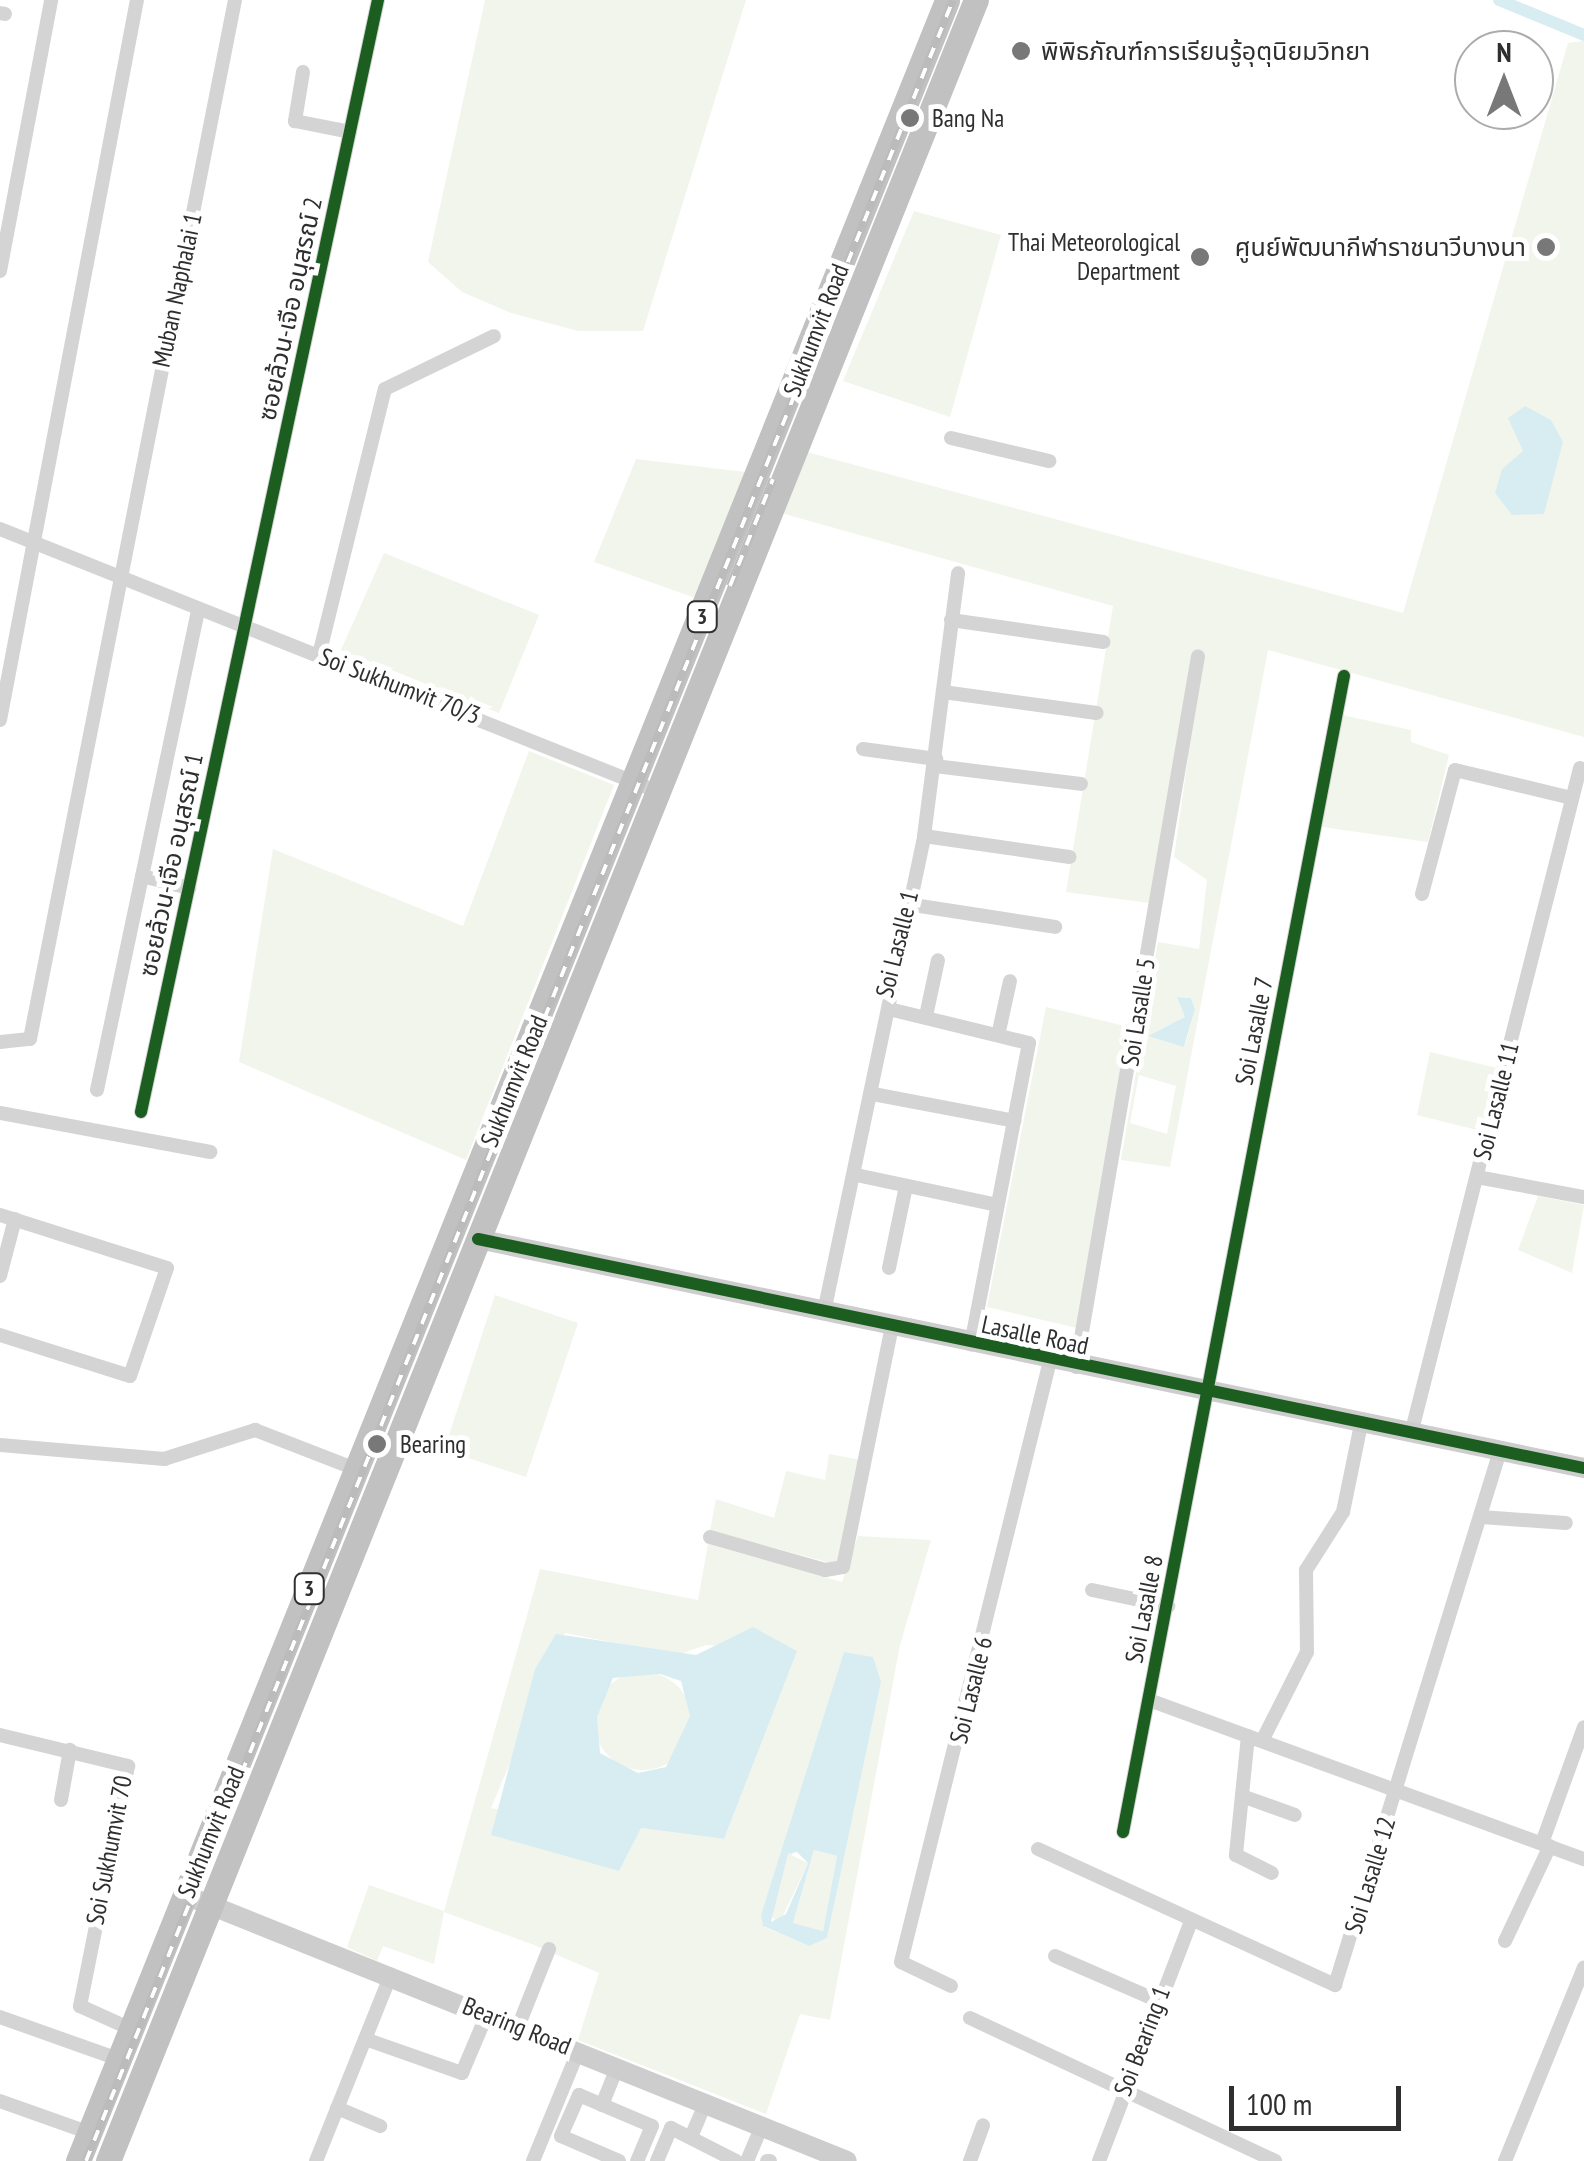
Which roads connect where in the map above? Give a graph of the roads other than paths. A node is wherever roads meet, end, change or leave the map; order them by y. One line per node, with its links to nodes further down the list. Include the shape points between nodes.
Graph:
1 (50, 0): 9 (street)
2 (138, 0): 14 (street)
3 (235, 0): 16 (street, Muban Naphalai 1)
4 (378, 0): 8 (street, ซอยล้วน-เจือ อนุสรณ์ 2)
5 (947, 0): 31 (highway, Sukhumvit Road / 3)
6 (976, 0): 31 (highway, Sukhumvit Road / 3)
7 (302, 72): 8 (street, via 295,121)
8 (350, 132): 19 (street, ซอยล้วน-เจือ อนุสรณ์ 2)
9 (0, 271)
10 (494, 336): 21 (street, via 385,389)
11 (950, 438): 12 (street)
12 (1049, 461)
13 (0, 529): 14 (street, Soi Sukhumvit 70/3)
14 (36, 540): 16 (street, Soi Sukhumvit 70/3); 26 (street)
15 (958, 574): 18 (street, Soi Lasalle 1)
16 (116, 579): 17 (street, Soi Sukhumvit 70/3); 45 (street, Muban Naphalai 1, via 30,1039)
17 (198, 611): 19 (street, Soi Sukhumvit 70/3); 35 (street)
18 (952, 620): 20 (street); 24 (street, Soi Lasalle 1)
19 (245, 627): 21 (street, Soi Sukhumvit 70/3); 36 (street, ซอยล้วน-เจือ อนุสรณ์ 1)
20 (1103, 642)
21 (318, 655): 31 (street, Soi Sukhumvit 70/3)
22 (1198, 656): 66 (street, Soi Lasalle 5)
23 (1344, 676): 67 (street, Soi Lasalle 7)
24 (943, 692): 25 (street); 28 (street, Soi Lasalle 1)
25 (1097, 713)
26 (0, 720)
27 (863, 749): 28 (street)
28 (936, 763): 30 (street); 33 (street, Soi Lasalle 1)
29 (1580, 768): 32 (street, Soi Lasalle 11)
30 (1082, 784)
31 (647, 788): 58 (highway, Sukhumvit Road / 3)
32 (1572, 798): 37 (street, via 1455,770); 53 (street, Soi Lasalle 11)
33 (924, 836): 34 (street); 38 (street, Soi Lasalle 1)
34 (1069, 857)
35 (142, 876): 36 (street); 46 (street)
36 (189, 888): 48 (street, ซอยล้วน-เจือ อนุสรณ์ 1)
37 (1422, 894)
38 (907, 904): 39 (street); 61 (street, Soi Lasalle 1)
39 (1055, 926)
40 (938, 960): 43 (street)
41 (1010, 980): 44 (street)
42 (889, 1009): 43 (street)
43 (926, 1016): 44 (street)
44 (1000, 1030): 50 (street, via 1029,1043)
45 (0, 1042)
46 (97, 1090)
47 (873, 1094): 50 (street)
48 (141, 1112)
49 (1, 1116): 51 (street)
50 (1014, 1121): 56 (street)
51 (210, 1152)
52 (860, 1176): 54 (street)
53 (1477, 1177): 55 (street); 69 (street, Soi Lasalle 11)
54 (906, 1186): 56 (street); 59 (street)
55 (1584, 1196)
56 (997, 1205): 64 (street)
57 (8, 1217): 60 (street); 63 (street, via 168,1268 130,1376)
58 (465, 1236): 61 (street, Lasalle Road); 73 (highway, Sukhumvit Road / 3); 96 (highway, Sukhumvit Road / 3)
59 (889, 1268)
60 (0, 1276)
61 (824, 1312): 62 (street, Lasalle Road)
62 (892, 1326): 64 (street, Lasalle Road); 76 (street, via 843,1567 825,1570)
63 (0, 1334)
64 (971, 1344): 65 (street, Lasalle Road)
65 (1050, 1361): 66 (street, Lasalle Road); 103 (street, Soi Lasalle 6, via 901,1962)
66 (1076, 1366): 67 (street, Lasalle Road)
67 (1210, 1395): 68 (street, Lasalle Road); 78 (street, Soi Lasalle 8)
68 (1361, 1424): 69 (street, Lasalle Road); 80 (street, via 1343,1512 1306,1570 1310,1640)
69 (1411, 1434): 71 (street, Lasalle Road)
70 (0, 1445): 73 (street, via 164,1459 254,1430)
71 (1500, 1452): 72 (street, Lasalle Road); 74 (street, Soi Lasalle 12)
72 (1584, 1468)
73 (358, 1470): 95 (highway, Sukhumvit Road / 3)
74 (1481, 1516): 75 (street); 86 (street, Soi Lasalle 12)
75 (1566, 1523)
76 (710, 1537)
77 (1092, 1590): 78 (street)
78 (1168, 1606): 79 (street, Soi Lasalle 8)
79 (1149, 1700): 83 (street, Soi Lasalle 8); 90 (street, Soi Lasalle 8)
80 (1280, 1720): 83 (street); 84 (street)
81 (1584, 1727): 91 (street)
82 (0, 1735): 85 (street, Soi Sukhumvit 70)
83 (1255, 1738): 84 (street, Soi Lasalle 8); 87 (street)
84 (1280, 1747): 86 (street, Soi Lasalle 8)
85 (70, 1750): 88 (street); 109 (street, Soi Sukhumvit 70, via 128,1766 80,2006)
86 (1396, 1791): 91 (street, Soi Lasalle 8); 97 (street, Soi Lasalle 12, via 1335,1986)
87 (1242, 1796): 89 (street); 94 (street, via 1236,1854)
88 (61, 1800)
89 (1295, 1815)
90 (1123, 1832)
91 (1546, 1845): 93 (street, Soi Lasalle 8); 98 (street)
92 (1038, 1849): 97 (street, Soi Lasalle 12)
93 (1584, 1859)
94 (1272, 1873)
95 (185, 1896): 96 (street, Bearing Road); 109 (highway, Sukhumvit Road / 3)
96 (212, 1904): 102 (street, Bearing Road); 126 (highway, Sukhumvit Road / 3)
97 (1190, 1924): 104 (street, Soi Bearing 1)
98 (1505, 1941)
99 (549, 1949): 108 (street)
100 (1055, 1956): 104 (street)
101 (1584, 1966): 137 (street)
102 (391, 1974): 105 (street, Bearing Road); 110 (street)
103 (951, 1986)
104 (1156, 2000): 114 (street, Soi Bearing 1)
105 (487, 2014): 108 (street, Bearing Road); 110 (street, via 462,2072)
106 (0, 2018): 112 (street)
107 (970, 2018): 114 (street)
108 (518, 2026): 111 (street, Bearing Road)
109 (130, 2030): 112 (highway, Sukhumvit Road / 3)
110 (364, 2040): 118 (street)
111 (578, 2052): 113 (street, Bearing Road); 128 (street)
112 (118, 2060): 122 (highway, Sukhumvit Road / 3)
113 (617, 2068): 116 (street, Bearing Road); 117 (street)
114 (1123, 2092): 135 (street, Soi Bearing 1); 136 (street)
115 (0, 2101): 122 (street)
116 (705, 2104): 121 (street, Bearing Road); 123 (street)
117 (602, 2105): 129 (street, via 579,2094 561,2136); 130 (street, via 652,2126)
118 (337, 2108): 120 (street); 127 (street)
119 (983, 2125): 134 (street)
120 (380, 2126)
121 (762, 2126): 124 (street, Bearing Road); 133 (street)
122 (90, 2133): 125 (highway, Sukhumvit Road / 3)
123 (691, 2137): 131 (street, via 671,2128); 132 (street)
124 (840, 2160)
125 (78, 2161)
126 (108, 2161)
127 (316, 2161)
128 (534, 2161)
129 (619, 2161)
130 (637, 2161)
131 (658, 2161)
132 (736, 2161)
133 (747, 2161)
134 (970, 2161)
135 (1099, 2161)
136 (1274, 2161)
137 (1505, 2161)

